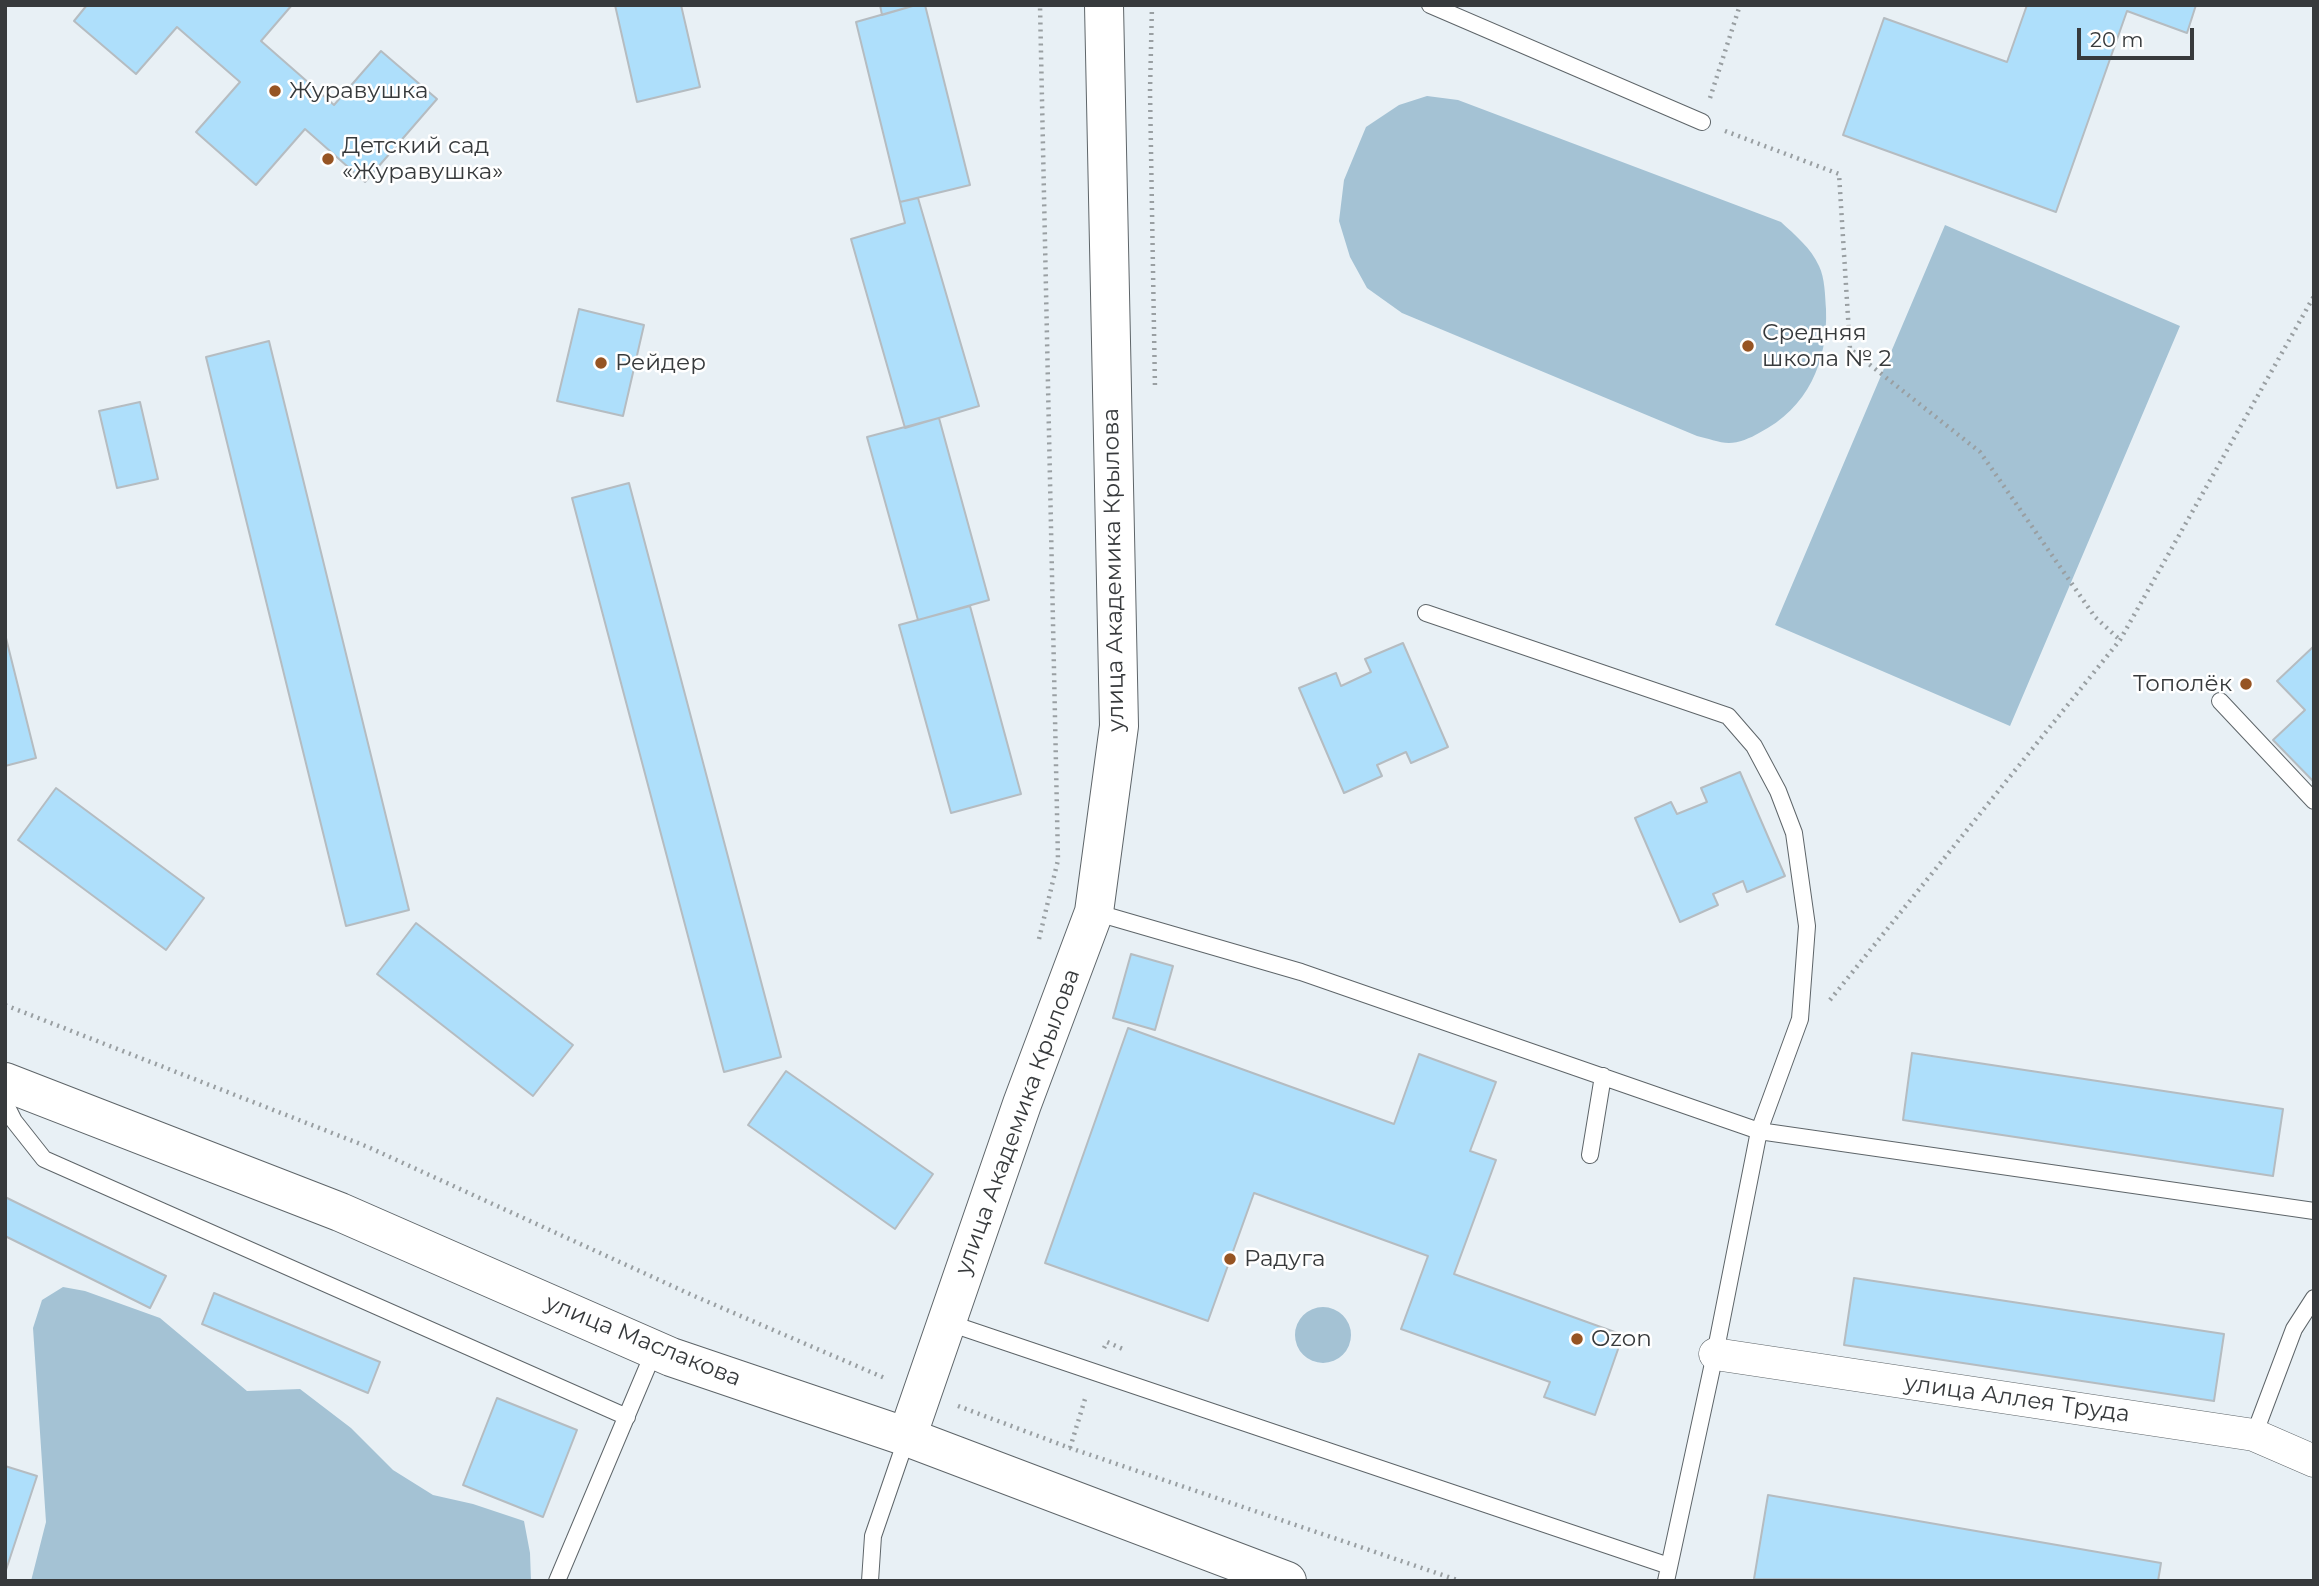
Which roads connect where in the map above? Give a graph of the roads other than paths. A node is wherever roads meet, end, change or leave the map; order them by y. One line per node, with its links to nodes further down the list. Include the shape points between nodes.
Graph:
1 (1104, 5): 7 (street, улица Академика Крылова, via 1119,726)
2 (1430, 5): 3 (lane)
3 (1702, 122)
4 (1426, 613): 11 (lane, via 1728,716 1754,746 1794,832 1807,926 1800,1019)
5 (2220, 701): 6 (lane)
6 (2314, 801)
7 (1094, 912): 8 (lane, via 1301,972); 15 (street, улица Академика Крылова)
8 (1604, 1076): 11 (lane); 12 (lane)
9 (5, 1082): 16 (street, улица Маслакова, via 340,1212)
10 (5, 1103): 18 (lane, via 44,1159)
11 (1759, 1130): 13 (lane); 17 (lane)
12 (1590, 1155)
13 (2314, 1211)
14 (2314, 1298): 19 (lane, via 2294,1329)
15 (946, 1322): 20 (street, улица Академика Крылова); 22 (lane)
16 (655, 1349): 18 (lane); 20 (street, улица Маслакова)
17 (1715, 1354): 19 (street, улица Аллея Труда); 22 (lane)
18 (627, 1417): 23 (lane)
19 (2255, 1435): 21 (street, улица Аллея Труда)
20 (907, 1437): 24 (lane, via 873,1536); 25 (street, улица Маслакова)
21 (2314, 1461)
22 (1668, 1573)
23 (557, 1581)
24 (870, 1581)
25 (1287, 1581)

